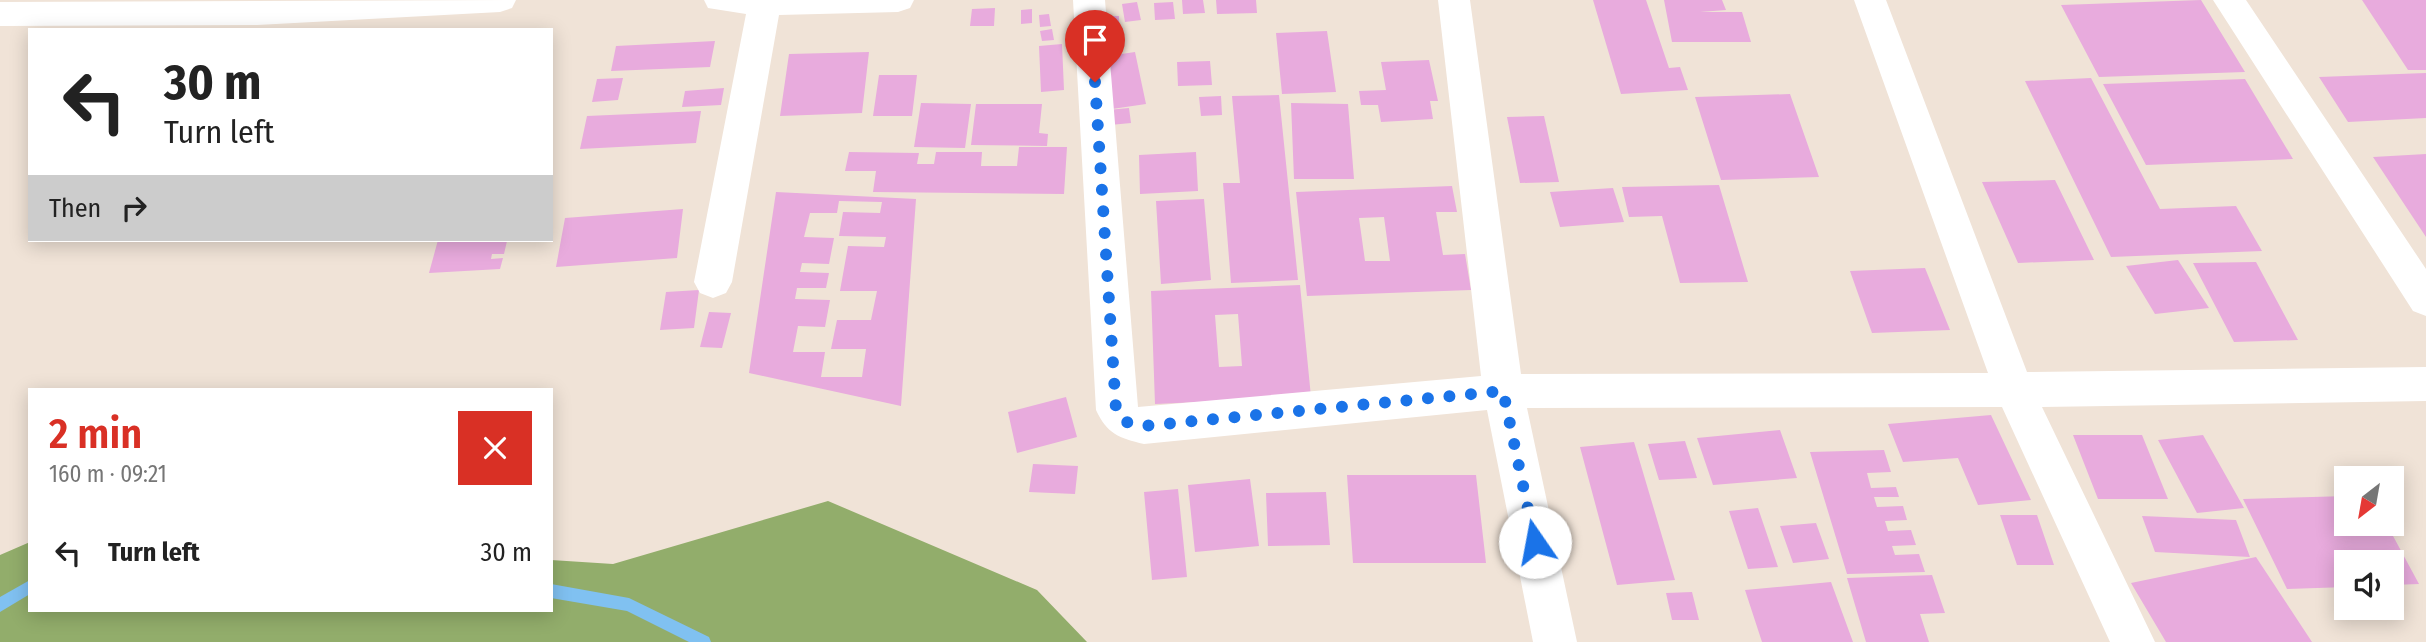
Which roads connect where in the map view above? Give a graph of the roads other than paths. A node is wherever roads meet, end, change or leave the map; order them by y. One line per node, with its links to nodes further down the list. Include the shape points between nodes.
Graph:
1 (500, 0): 9 (street)
2 (720, 0): 8 (street)
3 (898, 0): 8 (street)
4 (1089, 0): 15 (street, via 1116,410 1126,422 1144,426)
5 (1454, 0): 15 (street)
6 (1870, 0): 14 (street)
7 (2229, 0): 12 (street)
8 (765, 2): 11 (street)
9 (256, 6): 10 (street)
10 (0, 14)
11 (713, 282)
12 (2426, 300)
13 (2426, 384): 14 (street)
14 (2014, 390): 15 (street); 17 (street)
15 (1503, 391): 16 (street)
16 (1555, 642)
17 (2133, 642)

